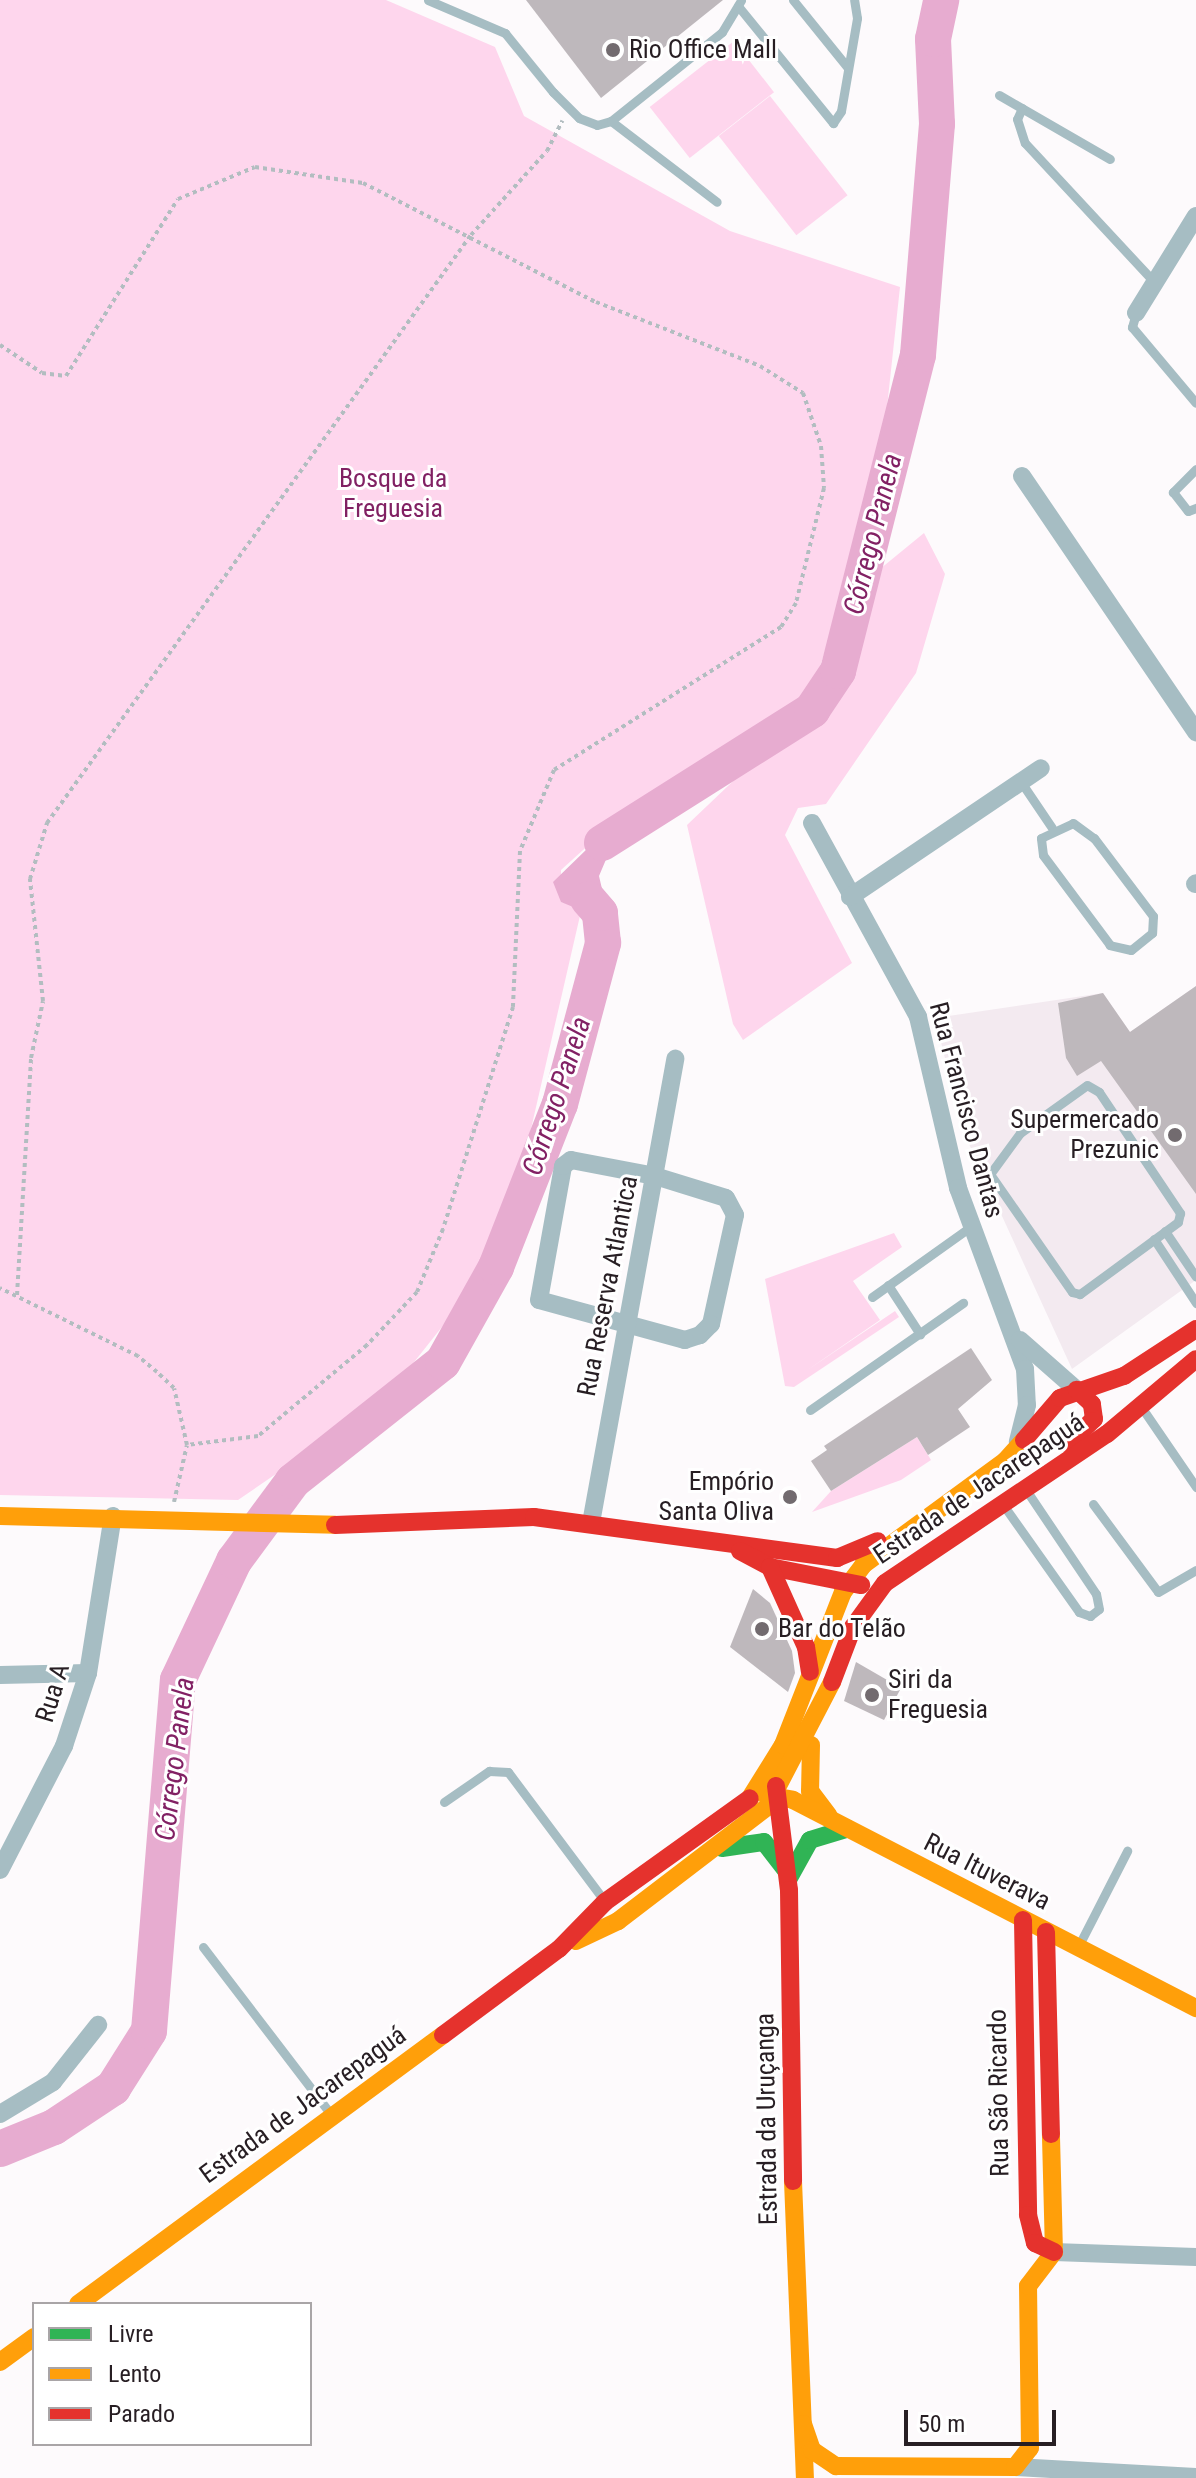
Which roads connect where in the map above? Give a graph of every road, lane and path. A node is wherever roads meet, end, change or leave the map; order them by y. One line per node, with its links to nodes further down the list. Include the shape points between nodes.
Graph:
1 (428, 0): 7 (lane, via 505,33)
2 (793, 0): 5 (lane)
3 (854, 0): 5 (lane)
4 (739, 3): 5 (lane, via 826,122 839,118); 9 (lane, via 722,32)
5 (848, 68)
6 (999, 95): 8 (lane)
7 (569, 108): 9 (lane, via 597,125); 13 (path, via 547,151)
8 (1022, 108): 10 (lane); 14 (lane, via 1017,119 1025,143)
9 (611, 121): 11 (lane)
10 (1110, 159)
11 (717, 202)
12 (1193, 230): 14 (street)
13 (471, 235): 16 (path, via 363,183 255,167 178,199 66,376 42,373); 35 (path, via 47,823 30,879 43,1001 31,1058); 47 (path, via 596,302 760,366 803,393 821,446 824,488 796,603 781,627 603,734 554,770 531,816 516,877 513,1007 417,1292 367,1345 258,1436)
14 (1155, 283): 15 (street)
15 (1136, 313): 17 (lane, via 1132,327)
16 (0, 345)
17 (1196, 403)
18 (1196, 469): 20 (lane, via 1173,492 1188,511)
19 (1022, 476): 21 (street)
20 (1196, 508)
21 (1196, 732)
22 (1041, 768): 23 (street)
23 (1021, 782): 25 (lane); 26 (street)
24 (812, 823): 26 (street, Rua Francisco Dantas)
25 (1052, 828): 25 (lane, via 1073,823 1085,828 1153,916 1152,933 1131,950 1110,945 1049,865 1039,845)
26 (850, 897): 29 (street, Rua Francisco Dantas, via 918,1017)
27 (675, 1059): 28 (street, Rua Reserva Atlantica)
28 (655, 1176): 39 (street, Rua Reserva Atlantica); 39 (street, via 726,1198 735,1215 711,1324 685,1340); 39 (street, via 581,1160 563,1166 537,1292 539,1300)
29 (970, 1227): 33 (lane); 41 (street, Rua Francisco Dantas)
30 (1165, 1231): 31 (lane); 31 (lane, via 1178,1222 1176,1201 1099,1092 1087,1085 1020,1133 990,1174 1072,1292 1080,1294); 32 (lane)
31 (1154, 1239): 38 (lane)
32 (1196, 1277)
33 (888, 1285): 36 (lane); 42 (lane)
34 (0, 1288): 35 (path)
35 (17, 1295): 47 (path, via 138,1356 157,1372 174,1388)
36 (872, 1297)
37 (963, 1303): 42 (lane)
38 (1196, 1303)
39 (626, 1325): 56 (street, Rua Reserva Atlantica)
40 (1196, 1329): 44 (main road, Estrada de Jacarepaguá, via 1124,1376)
41 (1013, 1332): 44 (street, Rua Francisco Dantas, via 1041,1365); 48 (street, Rua Francisco Dantas, via 1027,1388)
42 (920, 1334): 46 (lane)
43 (1196, 1359): 45 (main road, Estrada de Jacarepaguá)
44 (1077, 1390): 48 (main road, Estrada de Jacarepaguá, via 1052,1405); 50 (main road, via 1092,1404 1092,1427 1043,1462)
45 (1140, 1406): 49 (lane); 50 (main road, Estrada de Jacarepaguá)
46 (810, 1410)
47 (187, 1445): 55 (path)
48 (1013, 1453): 57 (main road, Estrada de Jacarepaguá)
49 (1196, 1487)
50 (1025, 1489): 51 (main road, Estrada de Jacarepaguá); 51 (lane, via 1096,1594 1099,1609 1090,1616 1079,1612)
51 (1002, 1504): 61 (main road, Estrada de Jacarepaguá)
52 (1093, 1504): 60 (lane, via 1158,1592)
53 (0, 1516): 54 (main road)
54 (113, 1516): 55 (main road); 63 (street, Rua A)
55 (170, 1520): 56 (main road, via 273,1527 534,1517)
56 (591, 1523): 58 (main road)
57 (903, 1532): 58 (main road, via 837,1558); 62 (main road, Estrada de Jacarepaguá)
58 (734, 1548): 59 (main road)
59 (770, 1567): 62 (main road); 64 (main road, via 806,1647)
60 (1196, 1570)
61 (897, 1573): 62 (main road, via 871,1584); 66 (main road, Estrada de Jacarepaguá, via 853,1627)
62 (848, 1583): 64 (main road, Estrada de Jacarepaguá)
63 (88, 1673): 65 (street); 74 (street, Rua A, via 64,1746)
64 (810, 1673): 67 (main road, Estrada de Jacarepaguá)
65 (0, 1675)
66 (822, 1708): 68 (main road, Estrada de Jacarepaguá); 71 (main road, via 807,1759 808,1782 821,1809)
67 (776, 1759): 68 (main road, Estrada da Uruçanga); 69 (main road, Estrada de Jacarepaguá)
68 (777, 1795): 69 (main road); 71 (main road, Rua Ituverava); 72 (main road, Estrada de Jacarepaguá); 75 (main road, Estrada da Uruçanga)
69 (751, 1797): 76 (main road, Estrada de Jacarepaguá)
70 (444, 1802): 76 (lane, via 489,1771 508,1772)
71 (847, 1829): 75 (main road, via 810,1840 795,1858); 77 (main road, Rua Ituverava)
72 (718, 1850): 75 (main road, via 764,1842); 81 (main road, Estrada de Jacarepaguá, via 618,1921)
73 (1127, 1851): 80 (lane)
74 (0, 1870)
75 (788, 1880): 91 (main road, Estrada da Uruçanga)
76 (605, 1902): 81 (main road, Estrada de Jacarepaguá)
77 (1023, 1920): 78 (main road, Rua Ituverava); 86 (main road, Rua São Ricardo, via 1028,2215 1035,2243)
78 (1046, 1932): 80 (main road, Rua Ituverava); 86 (main road, Rua São Ricardo)
79 (203, 1947): 85 (lane)
80 (1077, 1948): 82 (main road, Rua Ituverava)
81 (559, 1949): 85 (main road, Estrada de Jacarepaguá)
82 (1196, 2008)
83 (98, 2025): 84 (street, via 53,2082)
84 (0, 2114)
85 (332, 2116): 88 (main road, Estrada de Jacarepaguá)
86 (1054, 2252): 87 (street); 92 (main road, via 1028,2286)
87 (1196, 2257)
88 (81, 2302)
89 (32, 2338): 90 (main road)
90 (0, 2362)
91 (803, 2424): 93 (main road, via 812,2450); 97 (main road, Estrada da Uruçanga)
92 (1031, 2440): 94 (main road); 95 (street)
93 (836, 2466): 94 (main road); 98 (main road)
94 (1015, 2467): 95 (street)
95 (1062, 2472): 96 (street)
96 (1196, 2477)
97 (805, 2478)
98 (813, 2478)

